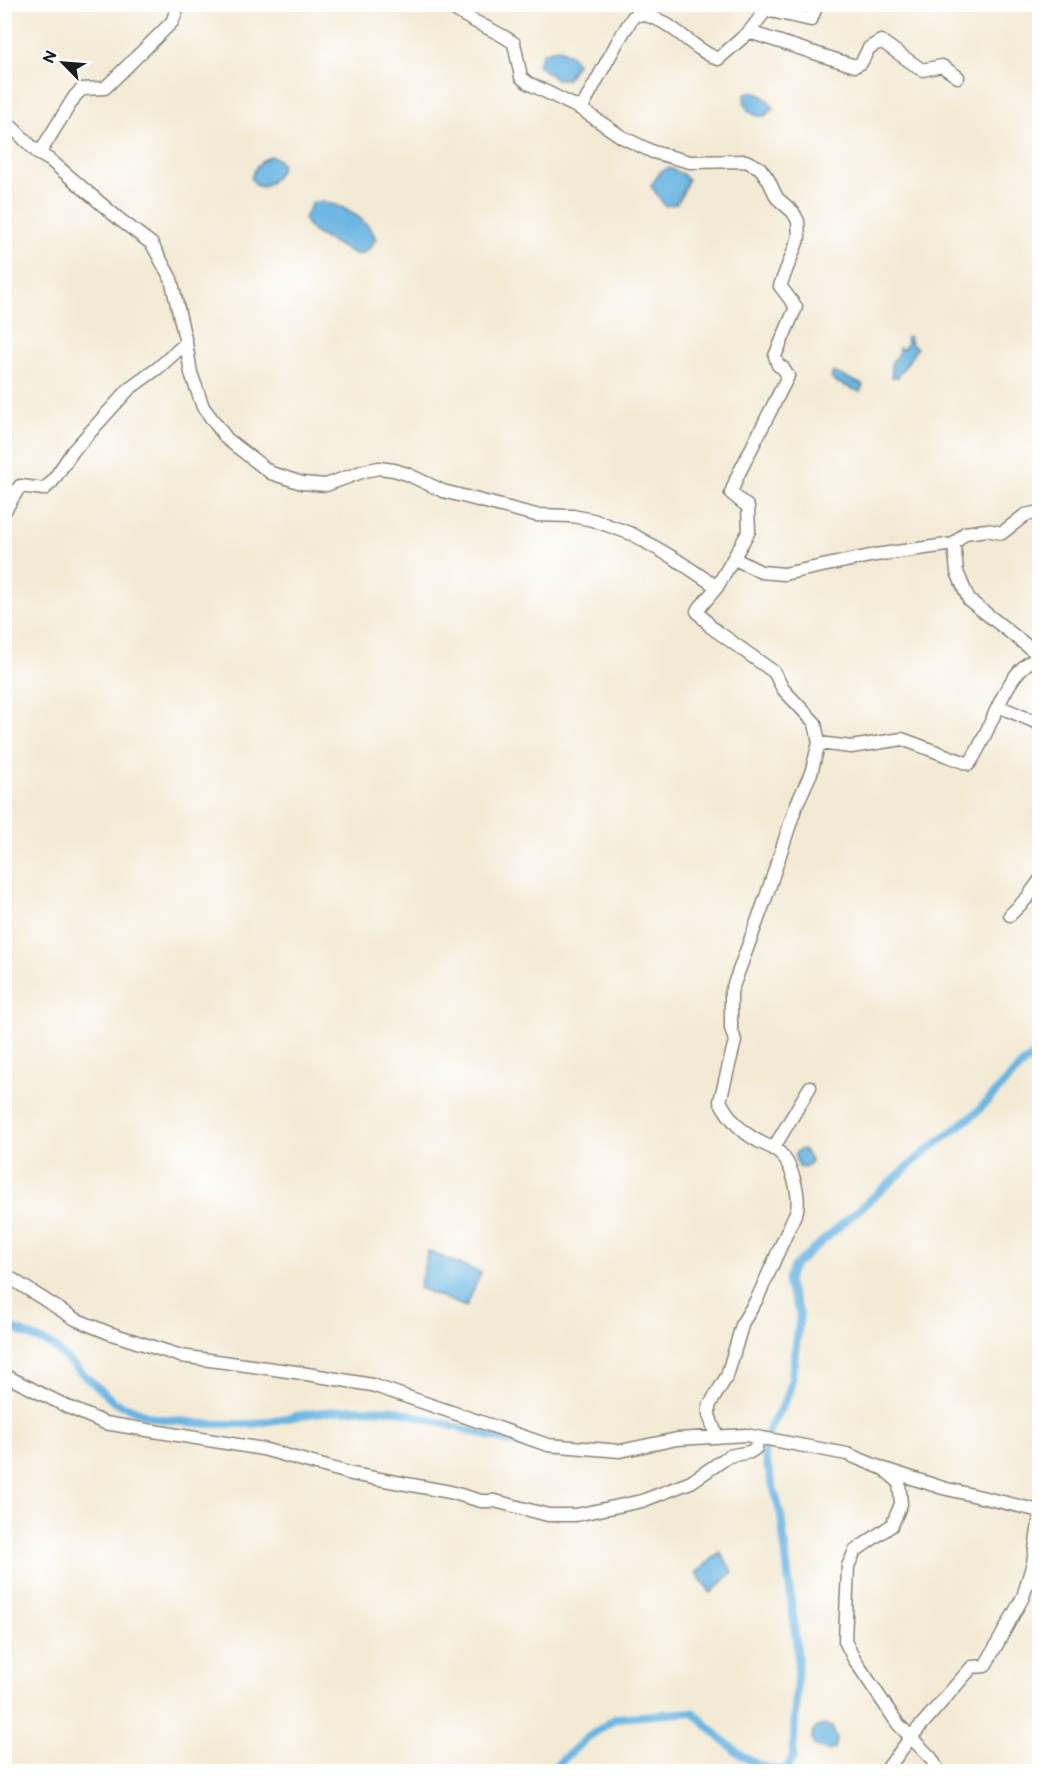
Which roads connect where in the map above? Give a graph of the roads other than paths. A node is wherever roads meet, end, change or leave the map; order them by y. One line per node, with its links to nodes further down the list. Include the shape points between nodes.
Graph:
1 (179, 4): 9 (street, via 172,22 105,88 82,89 75,96)
2 (448, 4): 7 (street, via 514,43 521,77 528,83)
3 (817, 4): 4 (street, via 811,20)
4 (761, 7): 5 (street)
5 (749, 32): 6 (street, via 855,66 869,48 881,41 922,70 942,66); 7 (street, via 718,59 667,24 637,14)
6 (958, 76)
7 (581, 109): 14 (street, via 622,137 653,152 690,162 746,161 760,168 777,198 798,221 799,237 780,286 796,307 775,356 788,376 731,493 748,507 749,531)
8 (4, 119): 9 (street)
9 (39, 154): 10 (street, via 152,244 171,279)
10 (186, 343): 11 (street, via 129,389 73,451 45,489 20,486); 15 (street, via 203,407 227,440 271,473 326,486 364,471 394,470 443,490 536,515 593,520 632,534)
11 (4, 512)
12 (1040, 512): 13 (street, via 1025,515 1002,533 965,533)
13 (954, 544): 14 (street, via 784,574 761,572); 16 (street, via 957,572 969,600)
14 (735, 559): 15 (street)
15 (717, 586): 19 (street, via 697,611 711,627 774,672 783,689 815,723)
16 (1040, 657): 17 (street, via 1027,663)
17 (998, 706): 18 (street); 19 (street, via 969,764 902,739 851,747)
18 (1040, 724)
19 (819, 743): 23 (street, via 732,992 730,1028 735,1041 720,1101 730,1119)
20 (1040, 880): 21 (street)
21 (1010, 915)
22 (810, 1087): 23 (street)
23 (773, 1149): 26 (street, via 789,1168 799,1201 757,1299 743,1322 727,1376 709,1406)
24 (4, 1274): 26 (street, via 75,1319 181,1356 372,1385 548,1445 620,1451 677,1438)
25 (4, 1375): 27 (street, via 105,1423 263,1449 352,1474 548,1515 603,1510 675,1489 707,1473 729,1456 750,1452 756,1448)
26 (717, 1437): 27 (street)
27 (757, 1438): 28 (street, via 847,1454)
28 (884, 1469): 29 (street, via 943,1488); 31 (street, via 898,1482 901,1504 892,1525 855,1551 848,1566 845,1641 898,1724)
29 (1040, 1511)
30 (1040, 1517): 31 (street, via 1023,1597 986,1666 972,1667)
31 (911, 1737): 32 (street); 33 (street)
32 (885, 1772)
33 (939, 1772)

